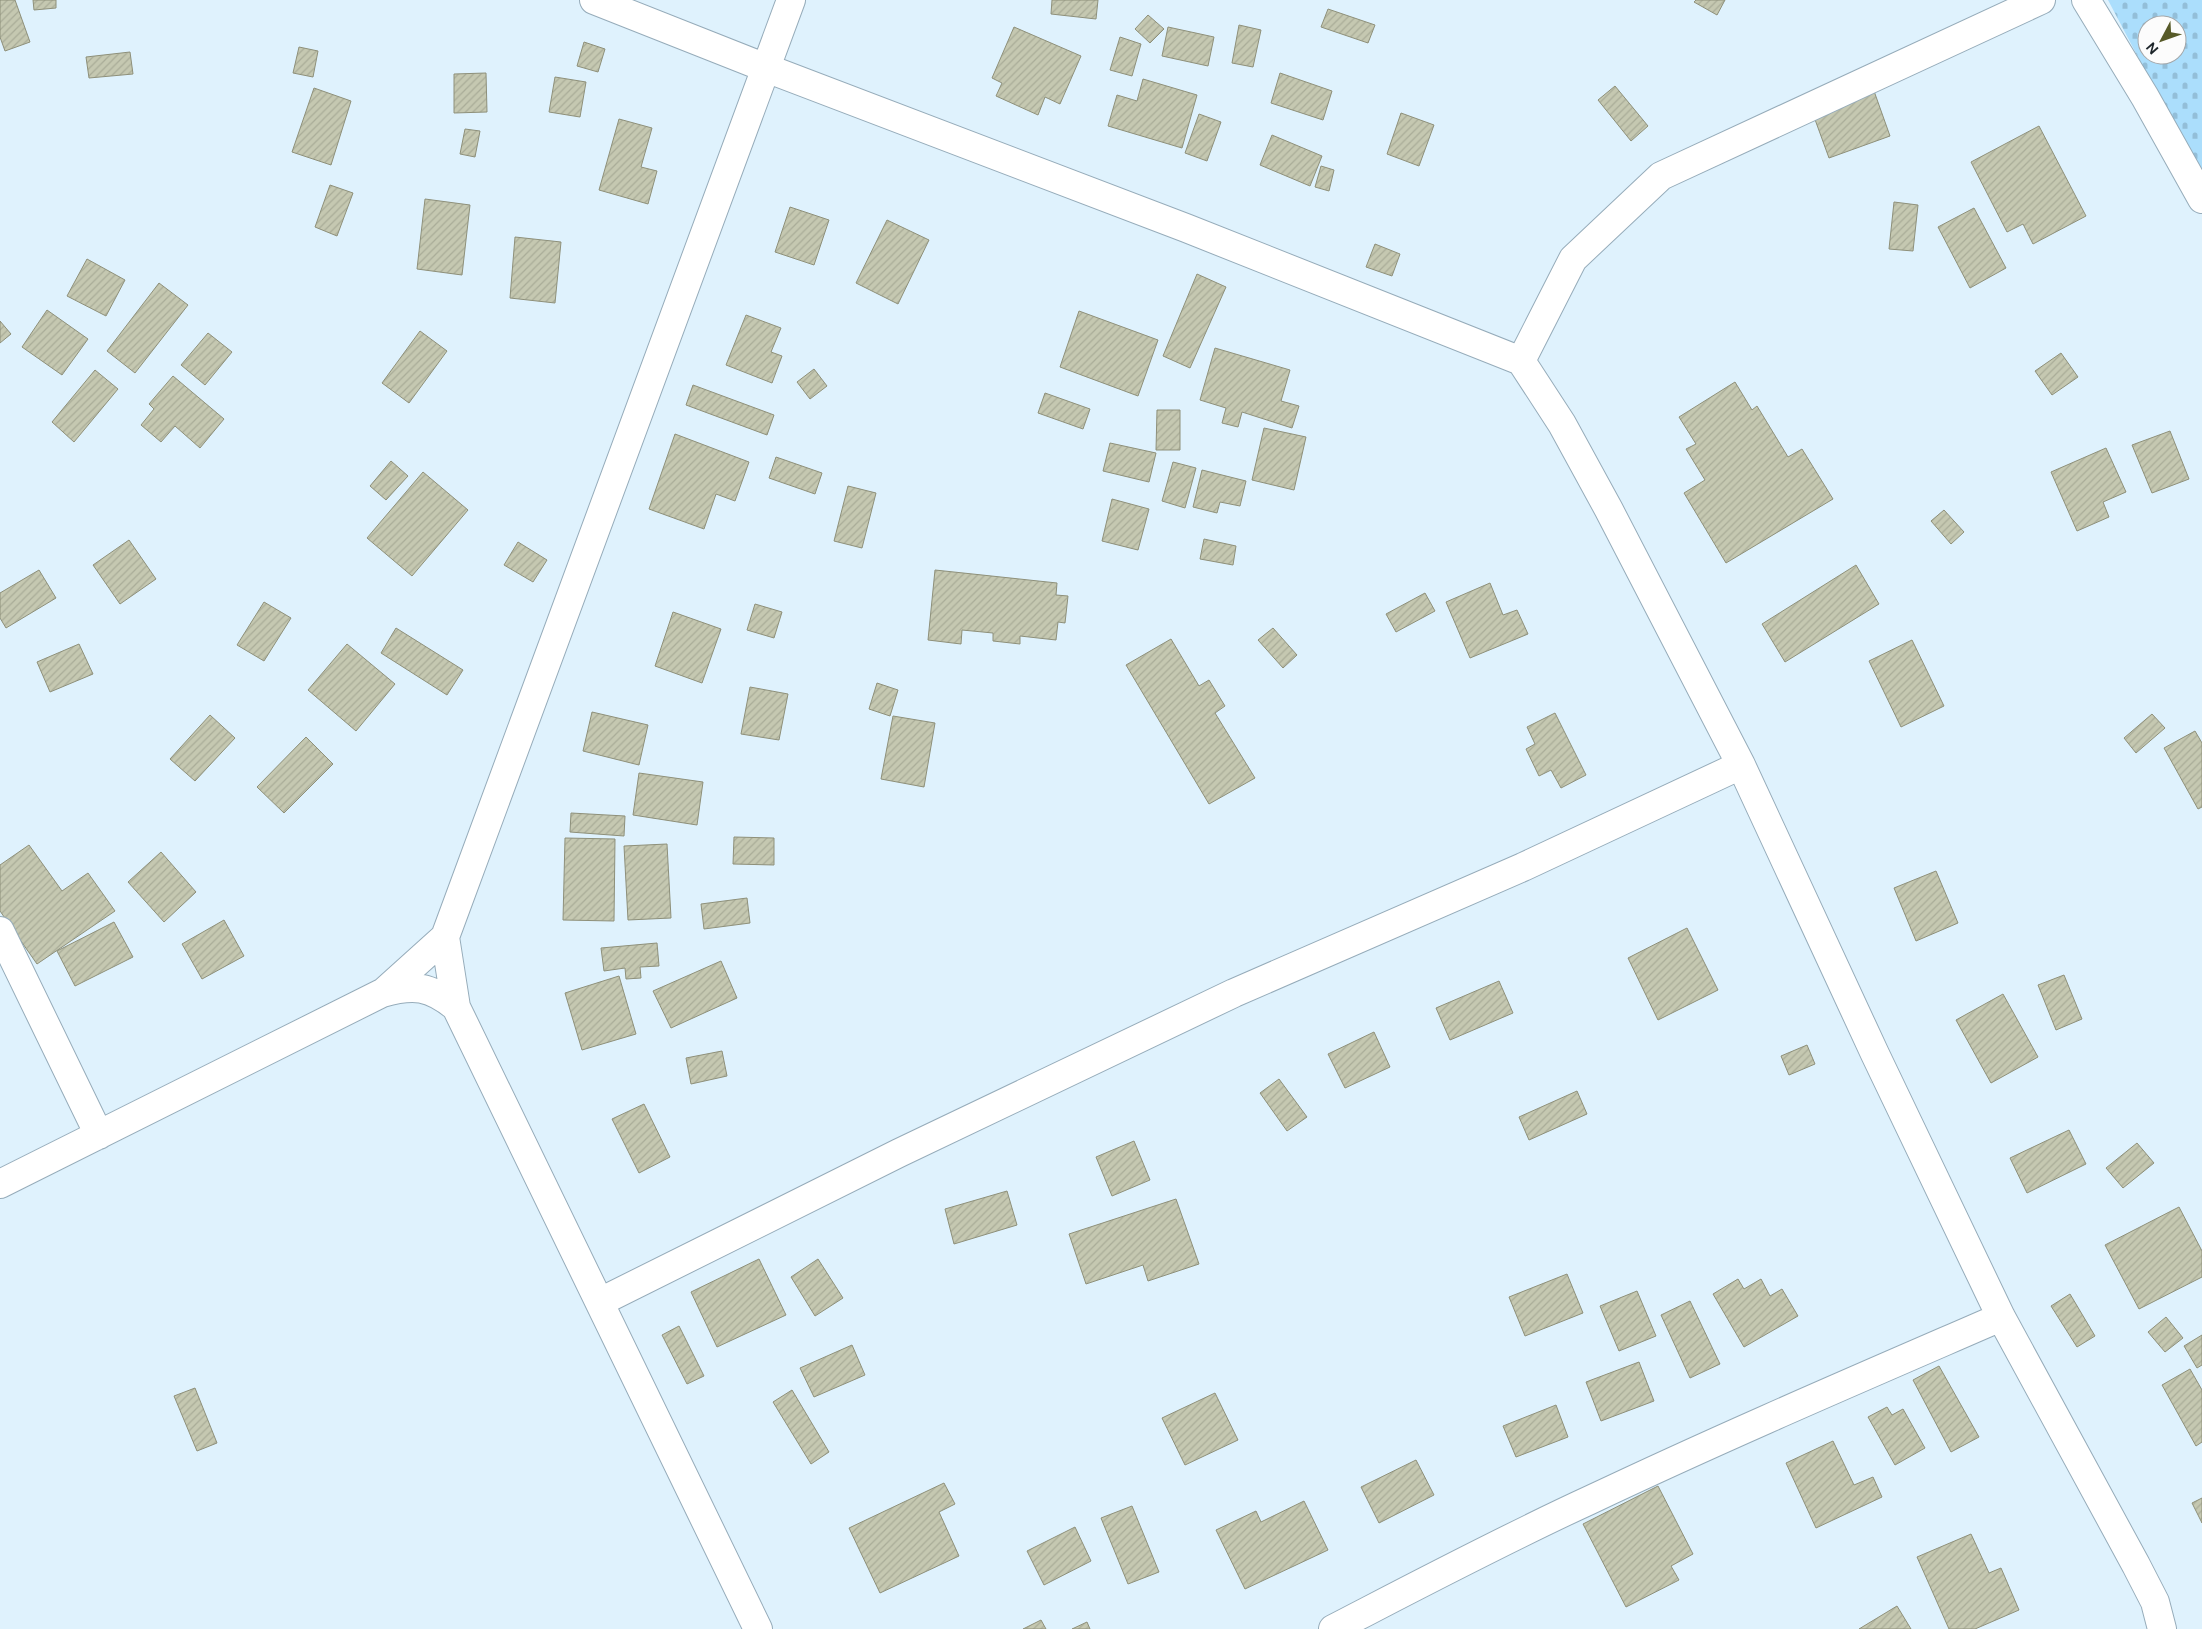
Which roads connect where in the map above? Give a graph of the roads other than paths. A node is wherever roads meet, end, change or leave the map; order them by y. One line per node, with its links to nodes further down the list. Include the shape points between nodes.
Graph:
1 (594, 0): 5 (street)
2 (791, 0): 5 (street)
3 (2041, 0): 7 (street, via 1661,176 1573,259)
4 (2086, 0): 6 (street)
5 (766, 68): 7 (street); 10 (street)
6 (2202, 199)
7 (1521, 361): 8 (street, via 1562,424)
8 (1741, 765): 15 (street, via 1523,867 1234,993 899,1153); 16 (street)
9 (0, 931): 13 (street)
10 (446, 937): 11 (street); 12 (street)
11 (382, 993): 12 (street, via 416,987 431,990); 13 (street)
12 (456, 1007): 15 (street)
13 (99, 1135): 14 (street)
14 (0, 1184)
15 (600, 1302): 17 (street)
16 (2001, 1317): 18 (street, via 1751,1425 1588,1500); 19 (street, via 2136,1565 2154,1602)
17 (758, 1629)
18 (1333, 1629)
19 (2162, 1629)

